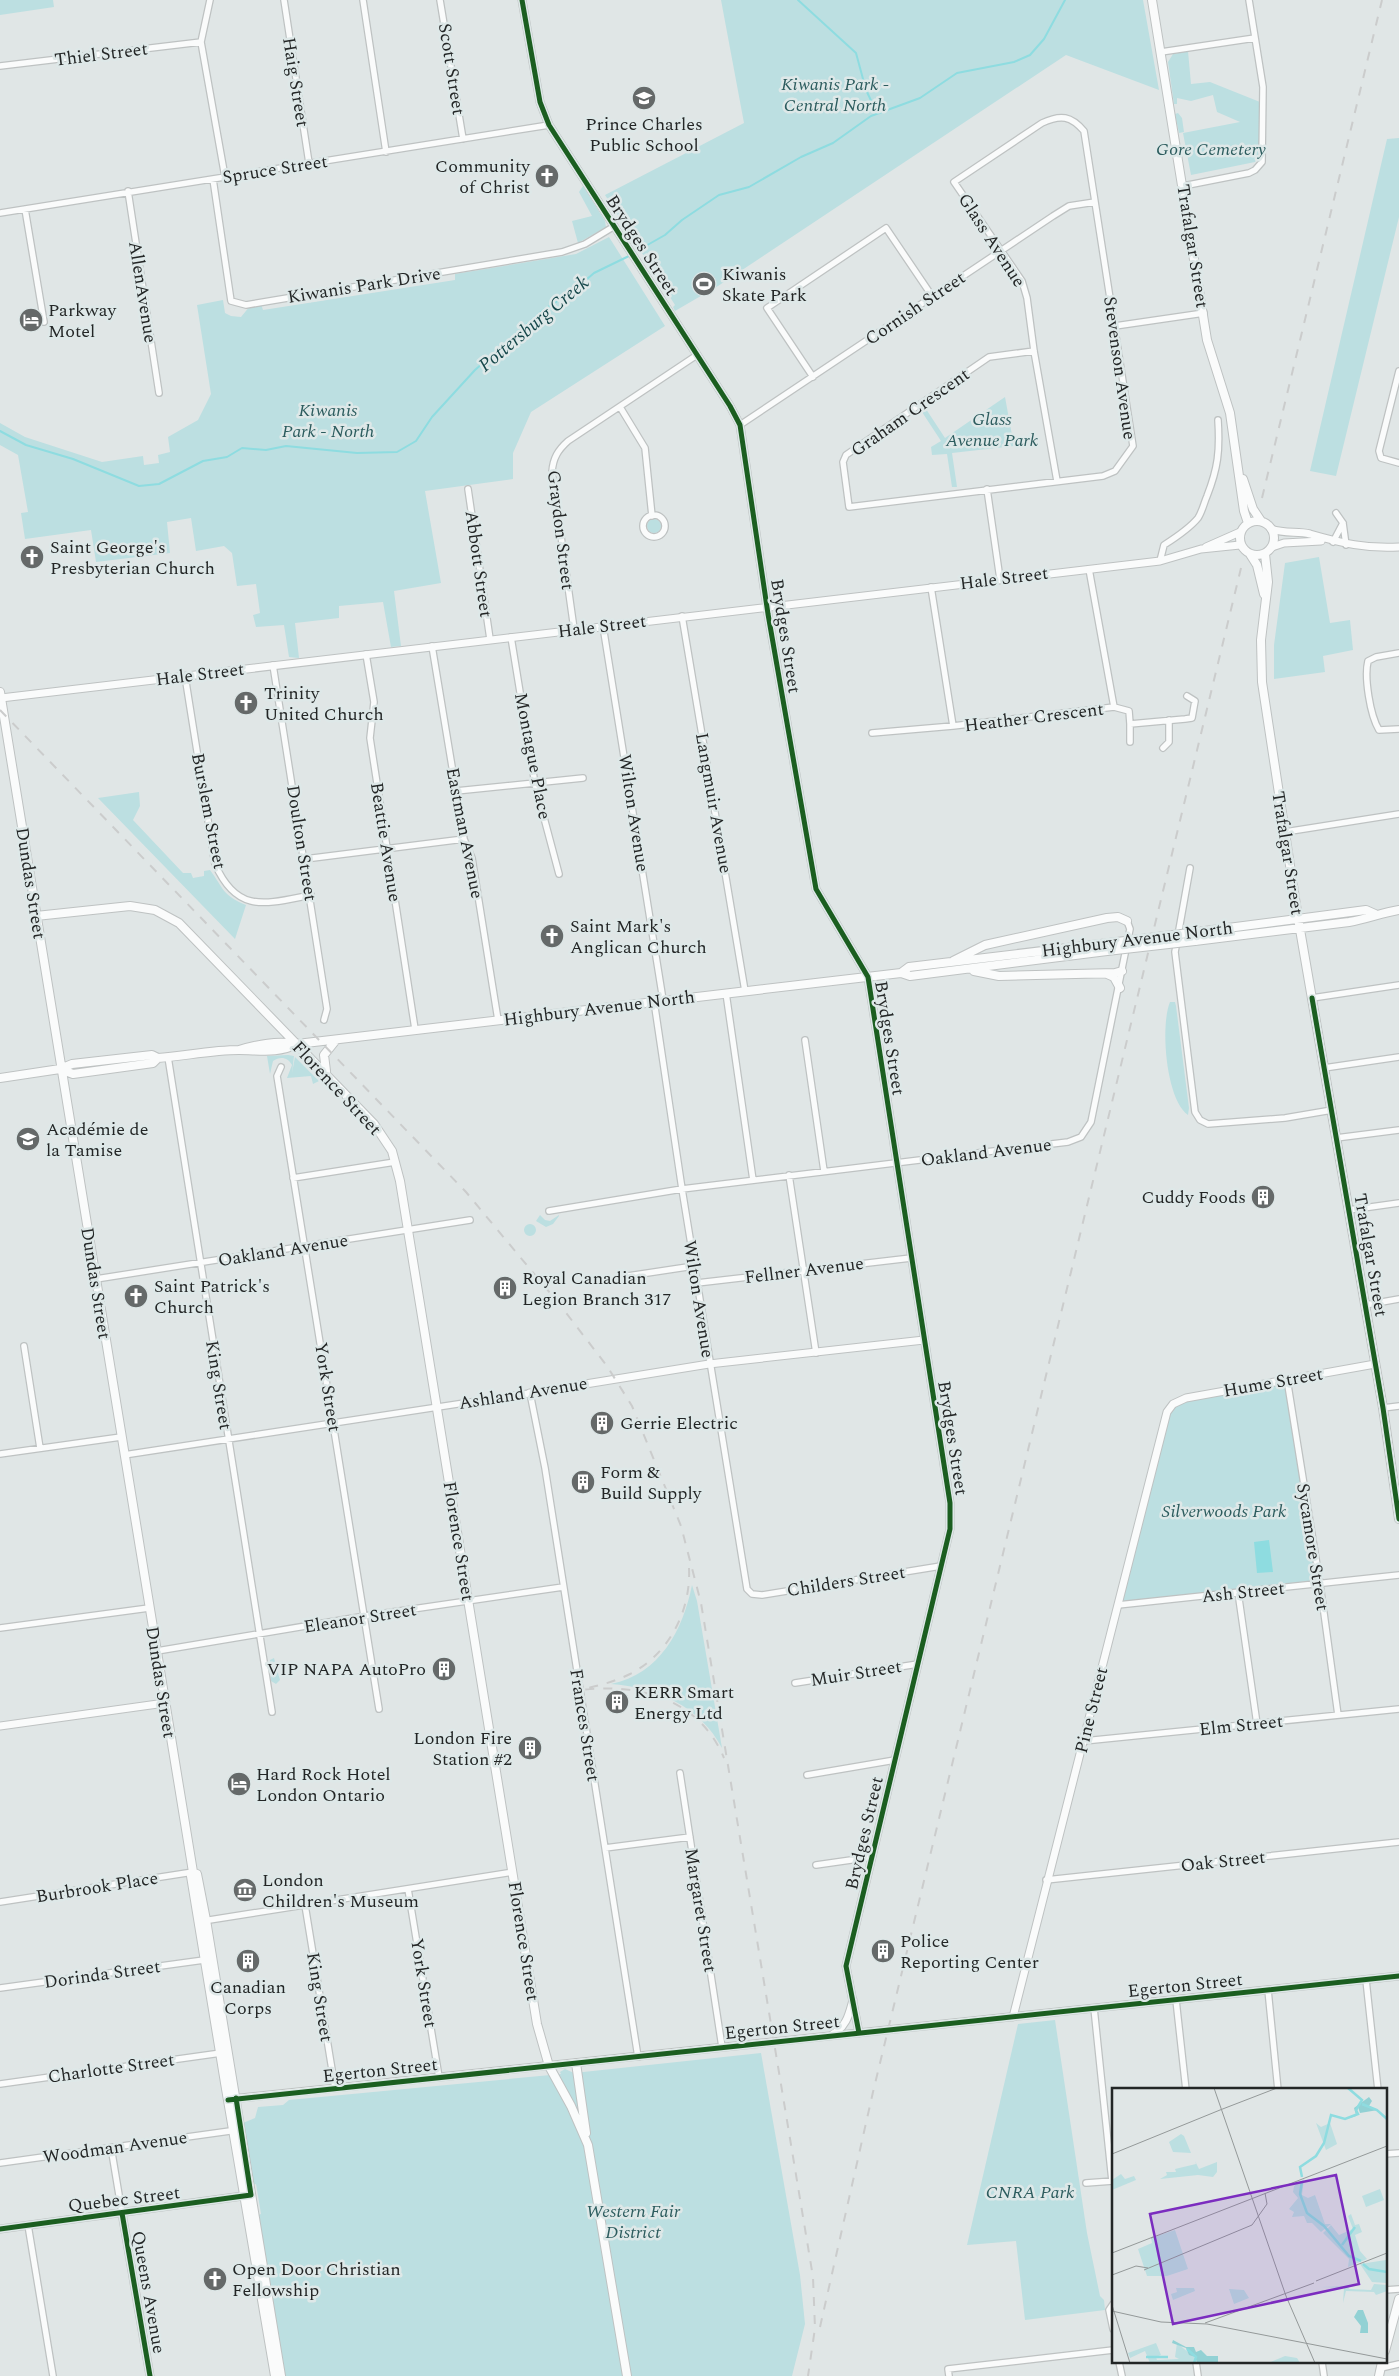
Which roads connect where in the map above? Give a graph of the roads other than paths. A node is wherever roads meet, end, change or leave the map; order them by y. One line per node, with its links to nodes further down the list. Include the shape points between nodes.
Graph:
1 (210, 0): 9 (street)
2 (284, 0): 16 (street, Haig Street)
3 (363, 0): 15 (street)
4 (440, 0): 14 (street, Scott Street)
5 (522, 0): 12 (street, Brydges Street, via 538,92)
6 (1152, 0): 10 (main road, Trafalgar Street)
7 (1250, 0): 8 (street)
8 (1255, 38): 10 (street); 19 (street, via 1263,87 1262,162 1256,170)
9 (201, 42): 11 (street, Thiel Street); 17 (street)
10 (1161, 52): 19 (main road, Trafalgar Street)
11 (0, 66)
12 (549, 125): 14 (street, Spruce Street); 24 (street, Brydges Street)
13 (1084, 131): 21 (street, Stevenson Avenue); 25 (street, Glass Avenue, via 1066,116 1053,118 954,182)
14 (463, 138): 15 (street, Spruce Street)
15 (386, 152): 16 (street, Spruce Street)
16 (309, 163): 17 (street, Spruce Street)
17 (225, 177): 18 (street, Spruce Street)
18 (213, 179): 20 (street, Spruce Street); 24 (street, Kiwanis Park Drive, via 231,301 246,305 562,252 585,244)
19 (1183, 186): 27 (main road, Trafalgar Street)
20 (128, 191): 22 (street, Spruce Street); 34 (street, AllenAvenue)
21 (1095, 202): 25 (street, Cornish Street, via 1069,206); 29 (street, Stevenson Avenue)
22 (25, 208): 23 (street, Spruce Street); 28 (street)
23 (0, 213)
24 (613, 227): 31 (street, Brydges Street)
25 (1002, 250): 26 (street, Cornish Street); 30 (street, Glass Avenue, via 1022,281)
26 (932, 296): 33 (street, Cornish Street); 33 (street, via 886,228 780,299 767,308)
27 (1204, 313): 29 (street, Stevenson Avenue); 38 (main road, Trafalgar Street, via 1207,340 1230,413)
28 (44, 322)
29 (1115, 326): 40 (street, Stevenson Avenue, via 1133,446 1115,471 1103,476)
30 (1034, 351): 40 (street, Glass Avenue); 43 (street, Graham Crescent, via 989,357 846,455 843,462 848,507)
31 (697, 355): 35 (street, Graydon Street); 37 (street, Brydges Street)
32 (1399, 371): 39 (street, via 1379,451 1381,458)
33 (813, 377): 37 (street, Cornish Street)
34 (159, 392)
35 (620, 407): 45 (street, via 645,448); 67 (street, Graydon Street, via 568,441 558,450 553,461)
36 (1218, 420): 59 (street, via 1220,450 1216,473 1205,502 1198,518 1164,545)
37 (740, 425): 64 (street, Brydges Street)
38 (1237, 459): 46 (main road, Trafalgar Street, via 1253,509); 47 (main road, Trafalgar Street)
39 (1399, 463)
40 (1057, 482): 42 (street, Stevenson Avenue)
41 (468, 489): 69 (street, Abbott Street)
42 (987, 489): 43 (street, Stevenson Avenue); 61 (street)
43 (860, 506)
44 (1336, 513): 48 (street)
45 (652, 516)
46 (1261, 521): 47 (main road); 49 (main road)
47 (1248, 522): 50 (main road)
48 (1342, 523): 51 (street); 53 (street)
49 (1272, 529): 51 (street); 54 (main road)
50 (1240, 532): 52 (main road); 56 (street, Hale Street)
51 (1330, 541): 53 (street); 54 (street, via 1284,543)
52 (1240, 545): 56 (street, Hale Street); 57 (main road)
53 (1346, 545): 55 (street, via 1378,549)
54 (1272, 547): 58 (main road)
55 (1399, 547)
56 (1201, 549): 59 (street, Hale Street)
57 (1250, 554): 58 (main road); 63 (main road, Trafalgar Street, via 1257,565)
58 (1265, 554): 63 (main road, Trafalgar Street)
59 (1160, 561): 60 (street, Hale Street)
60 (1089, 568): 61 (street, Hale Street); 77 (street, Heather Crescent)
61 (1000, 579): 62 (street, Hale Street)
62 (931, 587): 64 (street, Hale Street); 80 (street, Heather Crescent)
63 (1266, 600): 89 (main road, Trafalgar Street, via 1262,682)
64 (767, 606): 65 (street, Hale Street); 108 (street, Brydges Street, via 816,889)
65 (682, 616): 66 (street, Hale Street); 111 (street, Langmuir Avenue)
66 (603, 626): 67 (street, Hale Street); 114 (street, Wilton Avenue)
67 (574, 629): 68 (street, Hale Street)
68 (511, 637): 69 (street, Hale Street); 86 (street, Montague Place)
69 (490, 639): 70 (street, Hale Street)
70 (432, 646): 72 (street, Hale Street); 87 (street, Eastman Avenue)
71 (1399, 653): 81 (street, via 1368,661 1366,670 1374,722 1379,730)
72 (366, 654): 73 (street, Hale Street); 91 (street, Beattie Avenue, via 374,702 370,738)
73 (273, 666): 74 (street, Hale Street); 92 (street, Doulton Street)
74 (185, 676): 75 (street, Hale Street); 95 (street, Burslem Street, via 215,864 222,880 234,895 249,902)
75 (0, 695): 98 (main road, Dundas Street)
76 (1187, 696): 78 (street, via 1195,701 1192,718)
77 (1114, 707): 79 (street, via 1129,711); 80 (street, Heather Crescent)
78 (1169, 720): 79 (street); 84 (street, via 1169,742)
79 (1130, 724): 83 (street)
80 (953, 726): 82 (street)
81 (1399, 729)
82 (872, 733)
83 (1130, 742)
84 (1163, 748)
85 (583, 778): 86 (street)
86 (535, 784): 87 (street); 94 (street, Montague Place)
87 (456, 790): 90 (street, Eastman Avenue)
88 (1399, 814): 89 (street)
89 (1285, 832): 99 (main road, Trafalgar Street)
90 (464, 839): 91 (street); 117 (street, Eastman Avenue, via 472,858)
91 (388, 849): 92 (street); 118 (street, Beattie Avenue)
92 (305, 859): 95 (street, Doulton Street)
93 (1190, 868): 129 (street, via 1176,952 1197,1117 1208,1124 1285,1118)
94 (559, 874)
95 (310, 895): 116 (street, Doulton Street, via 326,1009)
96 (1399, 910): 97 (main road, Highbury Avenue North)
97 (1374, 914): 99 (main road, Highbury Avenue North, via 1366,910); 101 (main road, Highbury Avenue North, via 1368,919)
98 (36, 916): 121 (main road, Florence Street, via 130,906 155,910 179,923); 126 (main road, Dundas Street)
99 (1298, 918): 101 (main road, Trafalgar Street); 102 (main road, Highbury Avenue North, bridge)
100 (1126, 921): 103 (main road, via 1118,917 1107,918 985,945); 105 (street, Oakland Avenue, via 1130,929)
101 (1300, 928): 102 (main road, Highbury Avenue North, bridge); 113 (main road, Trafalgar Street)
102 (1108, 947): 103 (main road, Highbury Avenue North); 104 (main road, Highbury Avenue North)
103 (948, 963): 106 (main road, Highbury Avenue North, via 909,968)
104 (964, 970): 106 (main road, Highbury Avenue North, via 910,976); 107 (main road, via 999,976)
105 (1122, 971): 107 (main road); 110 (street, Oakland Avenue)
106 (901, 973): 108 (main road, Highbury Avenue North)
107 (1105, 973): 110 (main road, via 1114,977)
108 (868, 977): 111 (main road, Highbury Avenue North); 133 (street, Brydges Street)
109 (1399, 985): 113 (street)
110 (1120, 988): 133 (street, Oakland Avenue, via 1091,1122 1082,1138)
111 (745, 991): 112 (main road, Highbury Avenue North)
112 (726, 993): 114 (main road, Highbury Avenue North); 137 (street)
113 (1312, 998): 125 (main road, Trafalgar Street)
114 (664, 1000): 115 (main road, Highbury Avenue North)
115 (654, 1001): 117 (main road, Highbury Avenue North); 138 (street, Wilton Avenue)
116 (324, 1020)
117 (498, 1020): 118 (main road, Highbury Avenue North)
118 (415, 1029): 119 (main road, Highbury Avenue North)
119 (336, 1040): 121 (main road, Highbury Avenue North); 127 (main road, via 324,1055)
120 (805, 1040): 134 (street)
121 (297, 1044): 122 (main road, Highbury Avenue North, via 258,1044 239,1050); 127 (main road, Florence Street)
122 (168, 1057): 126 (main road, Highbury Avenue North, via 140,1056 72,1064); 146 (street, King Street)
123 (1399, 1057): 125 (street)
124 (281, 1067): 136 (street, York Street, via 277,1076)
125 (1324, 1068): 129 (main road, Trafalgar Street)
126 (60, 1069): 128 (main road, Highbury Avenue North); 150 (main road, Dundas Street)
127 (326, 1073): 132 (main road, Florence Street, via 374,1124 392,1151)
128 (0, 1078)
129 (1332, 1110): 131 (main road, Trafalgar Street)
130 (1399, 1130): 131 (street)
131 (1336, 1138): 140 (main road, Trafalgar Street)
132 (395, 1162): 136 (street); 143 (main road, Florence Street)
133 (896, 1162): 134 (street, Oakland Avenue); 145 (street, Brydges Street)
134 (824, 1171): 135 (street, Oakland Avenue)
135 (790, 1175): 137 (street, Oakland Avenue); 148 (street)
136 (293, 1178): 144 (street, York Street)
137 (753, 1180): 138 (street, Oakland Avenue)
138 (682, 1189): 141 (street, Oakland Avenue); 147 (street, Wilton Avenue)
139 (1399, 1203): 140 (street)
140 (1349, 1210): 153 (main road, Trafalgar Street)
141 (549, 1212)
142 (470, 1220): 143 (street, Oakland Avenue)
143 (408, 1230): 144 (street, Oakland Avenue); 162 (main road, Florence Street)
144 (305, 1246): 146 (street, Oakland Avenue); 165 (street, York Street)
145 (911, 1258): 148 (street, Fellner Avenue); 154 (street, Brydges Street)
146 (199, 1263): 150 (street, Oakland Avenue); 167 (street, King Street)
147 (694, 1266): 149 (street); 151 (street, Wilton Avenue)
148 (805, 1269): 151 (street, Fellner Avenue); 156 (street)
149 (620, 1276)
150 (96, 1279): 166 (main road, Dundas Street)
151 (697, 1283): 157 (street, Wilton Avenue)
152 (1399, 1299): 153 (street)
153 (1365, 1305): 158 (main road, Trafalgar Street)
154 (924, 1340): 156 (street, Ashland Avenue); 173 (street, Brydges Street, via 950,1503 950,1529)
155 (24, 1346): 168 (street)
156 (816, 1353): 157 (street, Ashland Avenue)
157 (709, 1364): 160 (street, Ashland Avenue); 178 (street, Wilton Avenue, via 745,1580)
158 (1375, 1364): 159 (street, Hume Street); 164 (main road, Trafalgar Street)
159 (1286, 1379): 161 (street, Hume Street, via 1188,1397); 175 (street, Sycamore Street)
160 (530, 1393): 162 (street, Ashland Avenue); 176 (street, Frances Street)
161 (1173, 1404): 180 (street, Pine Street, via 1166,1412 1162,1426)
162 (438, 1406): 165 (street, Ashland Avenue); 179 (main road, Florence Street)
163 (1399, 1406): 164 (street)
164 (1383, 1408): 171 (main road, Trafalgar Street)
165 (334, 1423): 167 (street, Ashland Avenue); 182 (street, York Street)
166 (121, 1437): 168 (street); 170 (main road, Dundas Street)
167 (228, 1438): 170 (street, Ashland Avenue); 184 (street, King Street)
168 (40, 1448): 169 (street)
169 (0, 1454)
170 (124, 1454): 181 (main road, Dundas Street)
171 (1397, 1497): 172 (main road, Trafalgar Street)
172 (1399, 1518)
173 (941, 1566): 178 (street, Childers Street); 186 (street, Brydges Street)
174 (1399, 1576): 175 (street, Ash Street)
175 (1320, 1584): 177 (street, Ash Street); 192 (street, Sycamore Street)
176 (563, 1587): 179 (street, Eleanor Street); 201 (street, Frances Street)
177 (1238, 1592): 180 (street, Ash Street); 193 (street)
178 (752, 1594)
179 (468, 1601): 182 (street, Eleanor Street); 205 (main road, Florence Street)
180 (1118, 1605): 195 (street, Pine Street)
181 (149, 1608): 183 (street); 185 (main road, Dundas Street)
182 (365, 1616): 184 (street, Eleanor Street); 189 (street, York Street)
183 (0, 1628)
184 (260, 1634): 185 (street, Eleanor Street); 191 (street, King Street)
185 (157, 1651): 188 (main road, Dundas Street)
186 (918, 1664): 187 (street, Muir Street); 196 (street, Brydges Street)
187 (795, 1683)
188 (165, 1703): 194 (street); 204 (main road, Dundas Street)
189 (379, 1709)
190 (1399, 1709): 192 (street, Elm Street)
191 (272, 1712)
192 (1338, 1715): 193 (street, Elm Street)
193 (1257, 1724): 195 (street, Elm Street)
194 (0, 1726)
195 (1084, 1741): 206 (street, Pine Street)
196 (895, 1760): 198 (street); 202 (street, Brydges Street)
197 (680, 1773): 199 (street, Margaret Street)
198 (807, 1775)
199 (690, 1837): 201 (street); 223 (street, Margaret Street)
200 (1399, 1842): 206 (street, Oak Street)
201 (605, 1848): 225 (street, Frances Street)
202 (872, 1857): 203 (street); 217 (street, Brydges Street, via 846,1966)
203 (816, 1865)
204 (193, 1872): 208 (street, Burbrook Place); 210 (main road, Dundas Street, via 197,1874)
205 (513, 1872): 207 (street); 227 (main road, Florence Street, via 538,2024)
206 (1046, 1880): 220 (street, Pine Street)
207 (408, 1889): 209 (street); 228 (street, York Street)
208 (0, 1902)
209 (305, 1905): 210 (street); 230 (street, King Street)
210 (202, 1921): 211 (main road, Dundas Street); 213 (main road, Dundas Street)
211 (204, 1960): 213 (main road); 215 (street, Dorinda Street); 224 (main road, Dundas Street)
212 (1399, 1976): 214 (street, Egerton Street)
213 (215, 1977): 234 (main road, Dundas Street)
214 (1366, 1980): 216 (street, Egerton Street); 233 (street)
215 (0, 1988)
216 (1268, 1990): 218 (street, Egerton Street); 232 (street)
217 (853, 1997): 221 (street, Brydges Street); 222 (street, via 847,2021)
218 (1176, 2000): 219 (street, Egerton Street); 231 (street)
219 (1094, 2008): 220 (street, Egerton Street); 241 (street)
220 (1013, 2017): 221 (street, Egerton Street)
221 (859, 2033): 222 (street, Egerton Street)
222 (831, 2036): 223 (street, Egerton Street)
223 (722, 2048): 225 (street, Egerton Street)
224 (221, 2053): 229 (street, Charlotte Street); 234 (main road, Dundas Street)
225 (638, 2057): 226 (street, Egerton Street)
226 (576, 2063): 227 (street, Egerton Street); 236 (main road)
227 (549, 2066): 228 (street, Egerton Street); 236 (main road, Florence Street)
228 (440, 2078): 230 (street, Egerton Street)
229 (0, 2084)
230 (335, 2088): 234 (street, Egerton Street)
231 (1186, 2088)
232 (1278, 2088)
233 (1378, 2088)
234 (232, 2099): 243 (main road, Dundas Street)
235 (230, 2131): 237 (street, Woodman Avenue)
236 (588, 2145): 260 (main road, Florence Street)
237 (111, 2147): 240 (street, Woodman Avenue); 244 (street, Queens Avenue)
238 (1399, 2153): 239 (street)
239 (1386, 2154)
240 (0, 2163)
241 (1112, 2181): 242 (street)
242 (1086, 2183)
243 (247, 2196): 244 (street, Quebec Street); 258 (main road, Dundas Street); 259 (main road, Dundas Street)
244 (122, 2213): 245 (street, Quebec Street); 257 (street, Queens Avenue)
245 (28, 2225): 246 (street, Quebec Street); 256 (street)
246 (0, 2229)
247 (1399, 2289): 248 (street)
248 (1386, 2290)
249 (1399, 2299): 252 (main road)
250 (1112, 2305): 251 (street, via 1109,2310)
251 (1112, 2324)
252 (1386, 2347)
253 (1112, 2350): 261 (street, via 948,2369)
254 (1399, 2364): 255 (street)
255 (1381, 2369)
256 (53, 2376)
257 (150, 2376)
258 (274, 2376)
259 (281, 2376)
260 (627, 2376)
261 (949, 2376)

